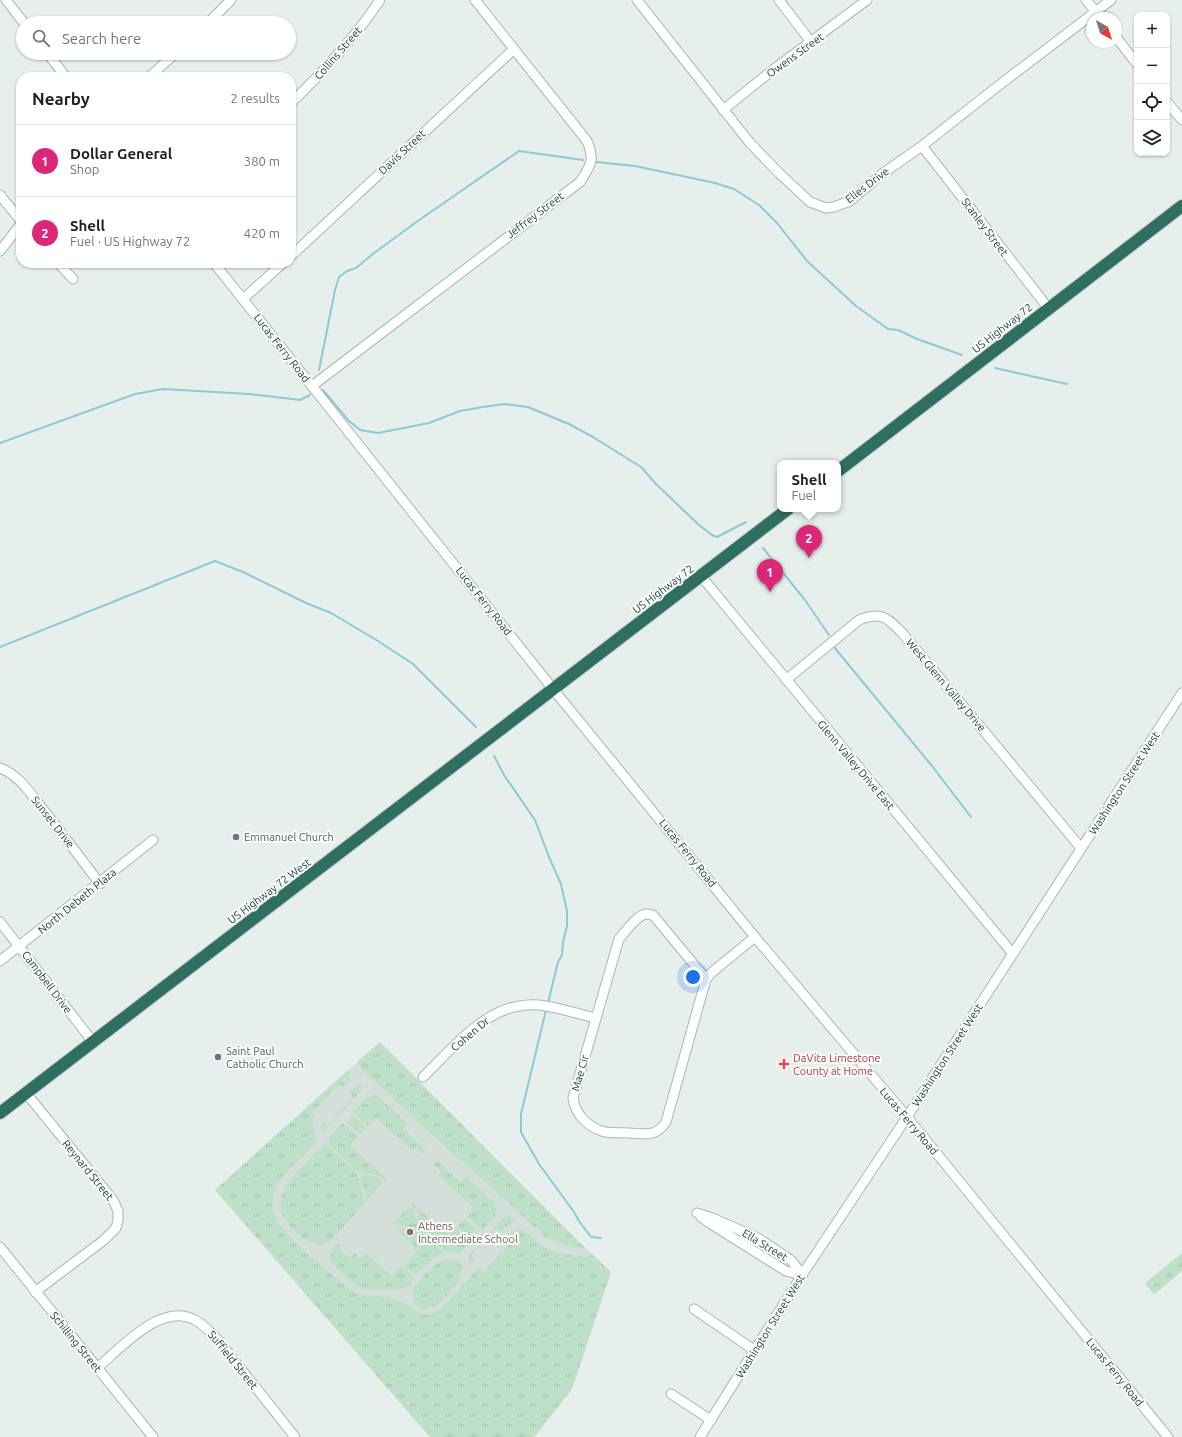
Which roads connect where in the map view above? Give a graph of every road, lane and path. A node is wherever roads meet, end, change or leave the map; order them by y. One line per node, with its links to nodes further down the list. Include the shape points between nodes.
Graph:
1 (6, 0): 12 (street)
2 (232, 0): 13 (street)
3 (380, 0): 23 (street, Collins Street, via 349,42)
4 (475, 0): 17 (street, Jeffrey Street)
5 (637, 0): 25 (street, Elles Drive)
6 (778, 0): 15 (street)
7 (867, 0): 15 (street, Owens Street)
8 (1086, 0): 10 (street)
9 (1111, 0): 11 (street, Elles Drive)
10 (1096, 12)
11 (1101, 12)
12 (19, 16)
13 (215, 16)
14 (1086, 24): 27 (street, Elles Drive, via 1017,71)
15 (811, 42): 25 (street, Owens Street)
16 (1122, 45): 20 (street)
17 (514, 49): 33 (street, Davis Street); 40 (street, Jeffrey Street, via 587,141 592,159 590,167 580,182)
18 (53, 60): 21 (street)
19 (168, 60): 22 (street)
20 (1134, 60)
21 (62, 72)
22 (155, 72)
23 (296, 98)
24 (1170, 106): 26 (street)
25 (723, 110): 27 (street, Elles Drive, via 779,173 810,202 826,208 850,201 882,174)
26 (1182, 120)
27 (922, 146): 39 (street, Stanley Street)
28 (0, 194): 30 (street)
29 (1182, 206): 39 (highway, US Highway 72)
30 (16, 216)
31 (16, 230): 32 (street)
32 (0, 251)
33 (296, 251)
34 (62, 268): 37 (street)
35 (218, 268): 38 (street, Lucas Ferry Road)
36 (277, 268): 38 (street)
37 (72, 279)
38 (243, 299): 40 (street, Lucas Ferry Road)
39 (1049, 308): 41 (highway, US Highway 72)
40 (312, 386): 45 (street, Lucas Ferry Road)
41 (841, 469)
42 (784, 512): 43 (highway, US Highway 72)
43 (701, 576): 44 (street, Glenn Valley Drive East); 45 (highway, US Highway 72)
44 (786, 680): 49 (street, West Glenn Valley Drive, via 859,620 877,615 885,618 904,634); 54 (street, Glenn Valley Drive East)
45 (553, 689): 52 (street, Lucas Ferry Road); 58 (highway, US Highway 72 West)
46 (1182, 693): 49 (street, Washington Street West)
47 (0, 768): 50 (street, Sunset Drive, via 20,781)
48 (153, 840): 50 (street, North Debeth Plaza)
49 (1081, 848): 54 (street, Washington Street West)
50 (100, 884): 53 (street, North Debeth Plaza)
51 (0, 922): 53 (street, Campbell Drive)
52 (755, 936): 56 (street); 62 (street, Lucas Ferry Road)
53 (20, 947): 55 (street, North Debeth Plaza); 58 (street, Campbell Drive)
54 (1013, 954): 62 (street, Washington Street West)
55 (0, 961)
56 (706, 979): 57 (street, Mae Cir, via 653,916 646,914 627,928 619,940); 57 (street, Mae Cir, via 666,1122 658,1131 650,1134 603,1132 584,1120 574,1106 572,1098)
57 (596, 1018): 59 (street, Cohen Dr, via 547,1007 518,1006 506,1009 479,1024)
58 (93, 1042): 60 (highway, US Highway 72 West)
59 (423, 1077)
60 (26, 1093): 61 (highway, US Highway 72 West); 65 (street, Reynard Street, via 114,1202 118,1211 116,1228 104,1240)
61 (0, 1113)
62 (906, 1117): 64 (street, Washington Street West); 74 (street, Lucas Ferry Road)
63 (0, 1247): 65 (street, Schilling Street)
64 (802, 1275): 64 (street, Ella Street, via 792,1262 758,1238 697,1213 786,1271); 67 (street, Washington Street West)
65 (35, 1292): 68 (street, Schilling Street)
66 (694, 1310): 67 (street)
67 (754, 1350): 70 (street, Washington Street West)
68 (97, 1368): 71 (street, Schilling Street); 72 (street, Suffield Street, via 137,1333 159,1320 176,1315 185,1316 207,1328)
69 (671, 1394): 70 (street)
70 (711, 1420): 73 (street, Washington Street West)
71 (153, 1437)
72 (296, 1437)
73 (700, 1437)
74 (1168, 1437)

